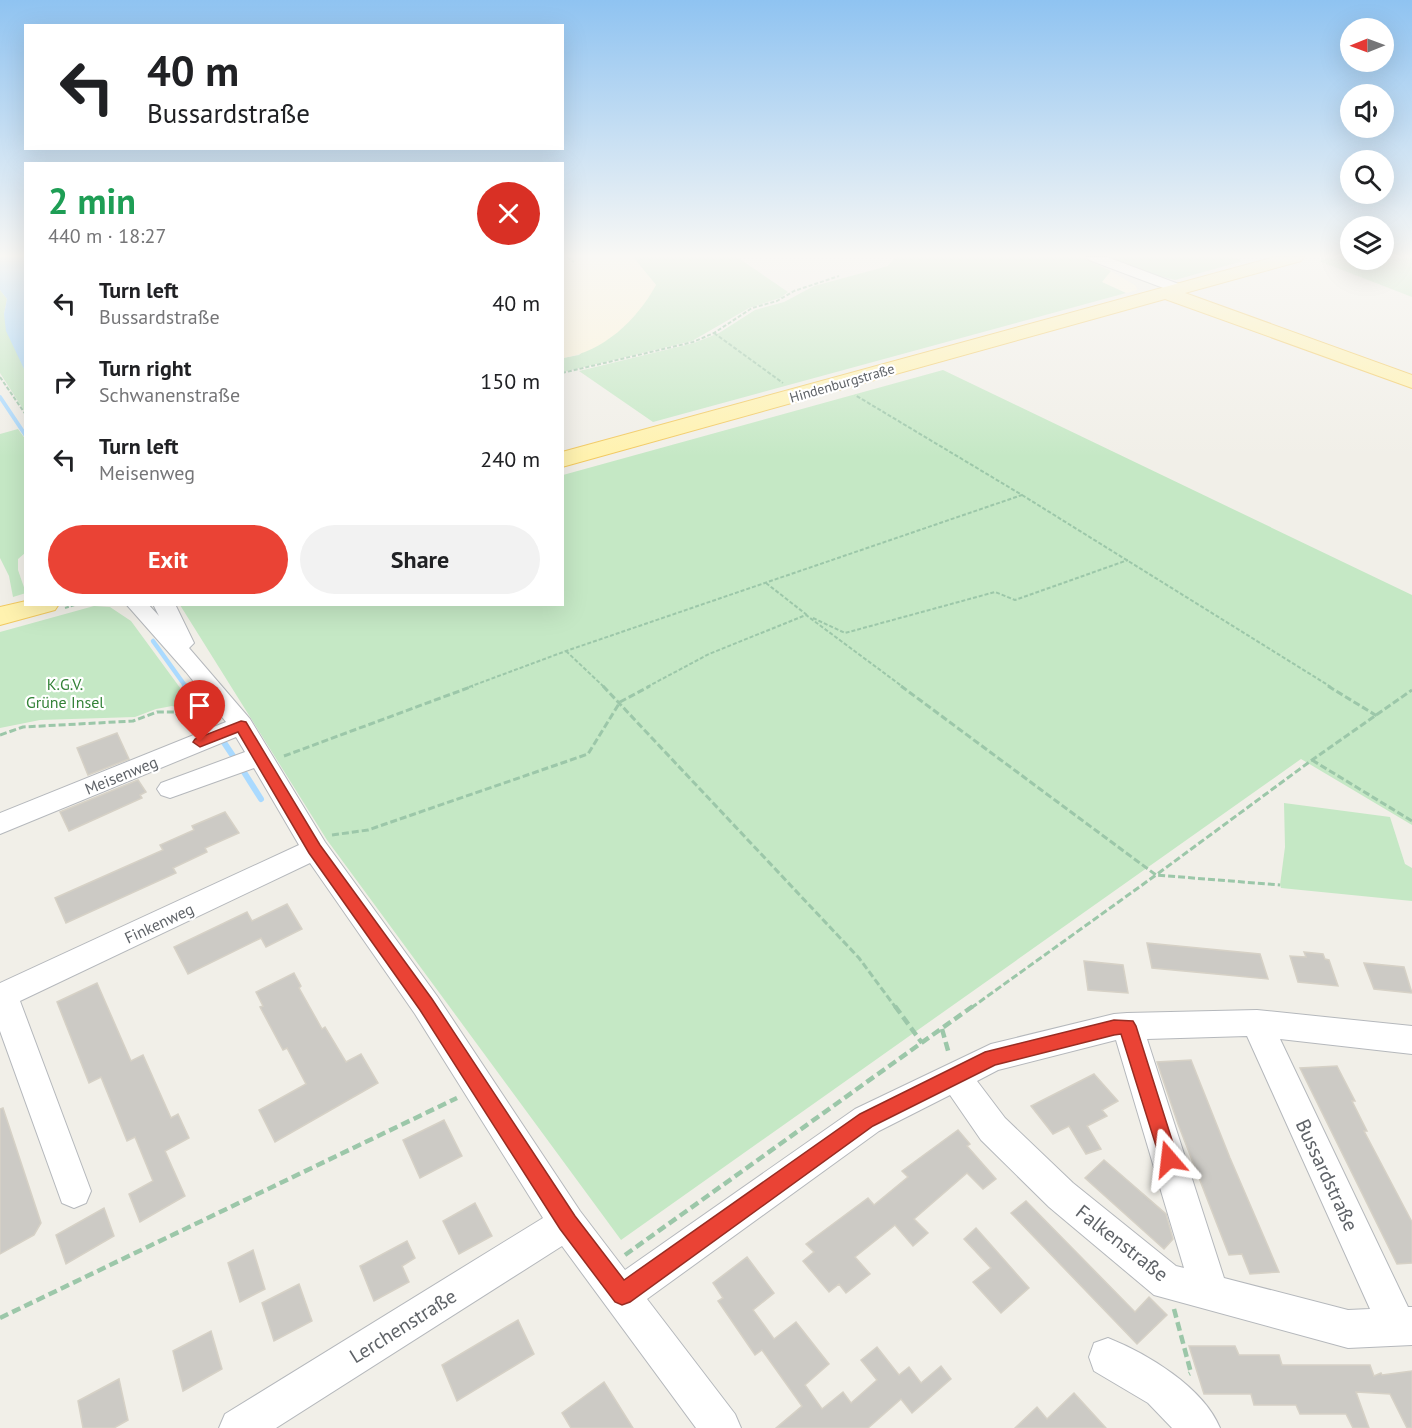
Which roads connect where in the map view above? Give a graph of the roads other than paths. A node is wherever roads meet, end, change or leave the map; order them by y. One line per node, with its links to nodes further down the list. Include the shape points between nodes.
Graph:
1 (1055, 324): 4 (main road, Hindenburgstraße)
2 (1258, 324): 3 (main road)
3 (1412, 382)
4 (564, 459)
5 (27, 606): 9 (main road)
6 (37, 606): 9 (main road)
7 (138, 606): 10 (street)
8 (165, 606): 10 (street)
9 (0, 615)
10 (194, 667): 11 (street)
11 (241, 725): 12 (street); 14 (street, Meisenweg)
12 (263, 760): 13 (street); 15 (street)
13 (170, 789)
14 (0, 824)
15 (315, 849): 16 (street, Finkenweg); 22 (street, via 426,1005)
16 (2, 997): 21 (street, Finkenweg)
17 (1257, 1023): 18 (street); 19 (street); 25 (street, Bussardstraße)
18 (1127, 1026): 20 (street, via 991,1058); 24 (street)
19 (1412, 1040)
20 (955, 1076): 23 (street, via 867,1120); 24 (street, Falkenstraße, via 993,1129 1061,1195 1167,1281)
21 (74, 1191)
22 (567, 1222): 23 (street); 27 (street, Lerchenstraße)
23 (613, 1282): 28 (street)
24 (1210, 1292): 25 (street, Falkenstraße, via 1348,1329)
25 (1405, 1326)
26 (1108, 1357): 29 (street, via 1162,1389)
27 (239, 1428)
28 (721, 1428)
29 (1200, 1428)

